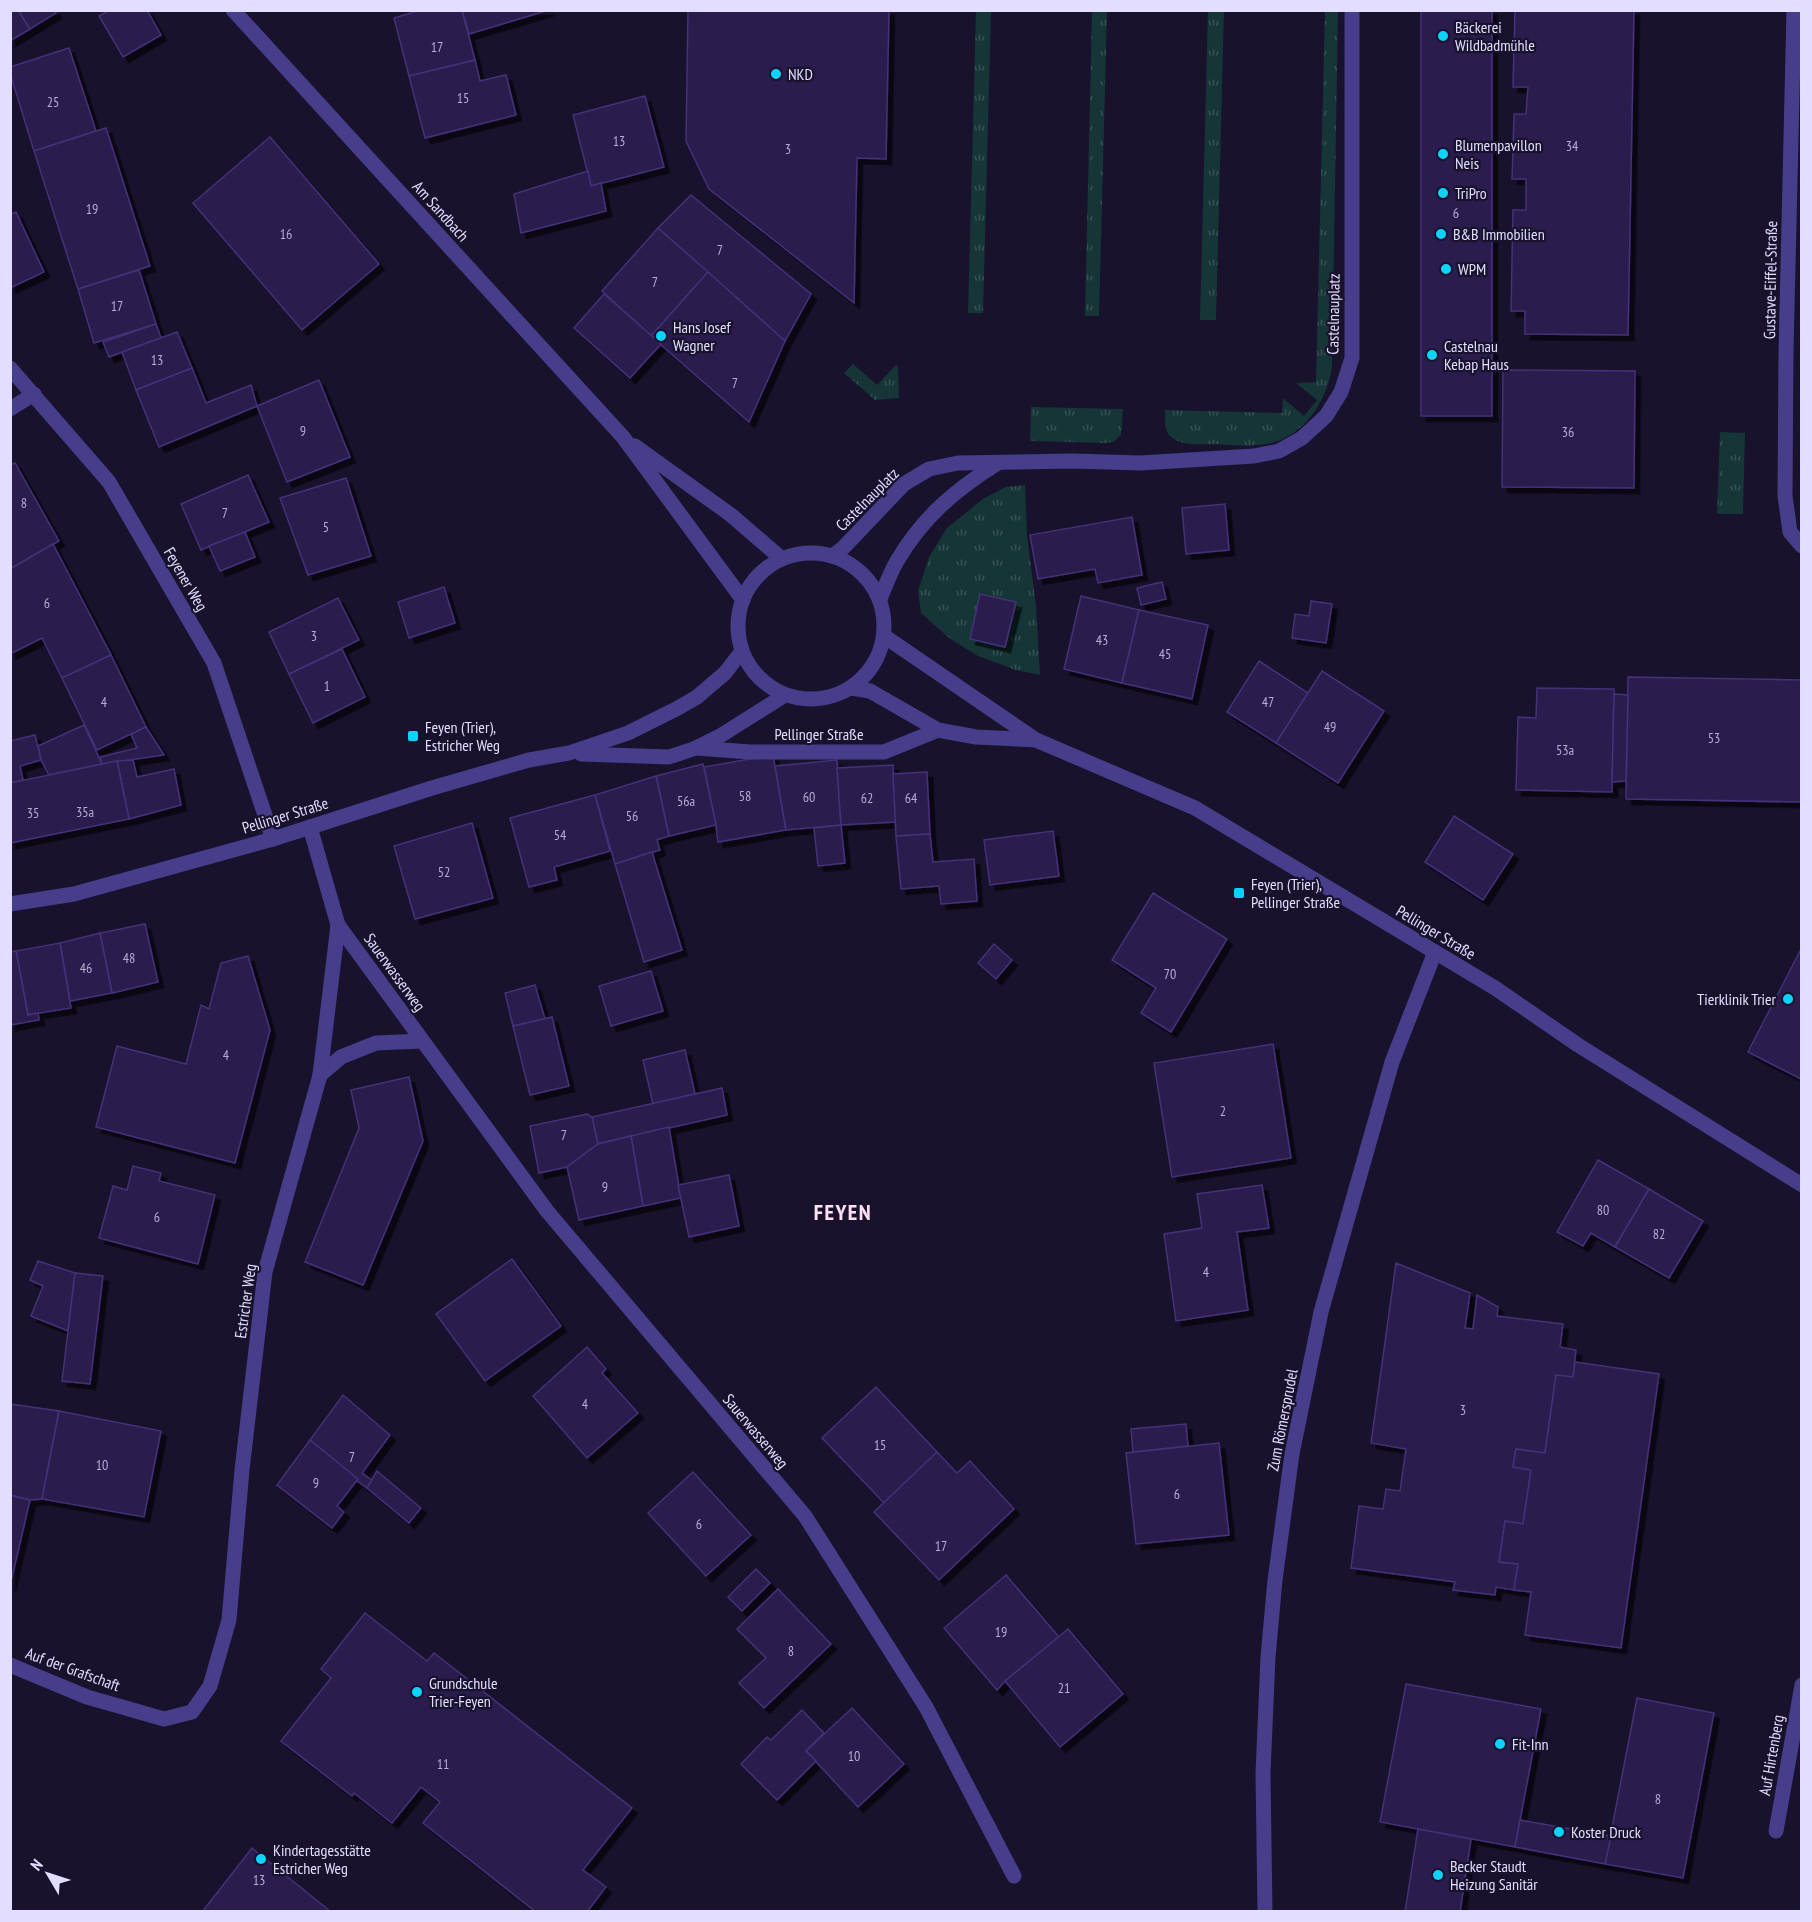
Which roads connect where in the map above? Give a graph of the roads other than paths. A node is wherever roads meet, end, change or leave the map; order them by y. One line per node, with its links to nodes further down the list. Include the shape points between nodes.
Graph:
1 (233, 10): 7 (street, Am Sandbach)
2 (1352, 10): 8 (street, Castelnauplatz, via 1352,358 1341,392 1326,416 1302,438 1279,451 1254,456 1141,463)
3 (1794, 10): 9 (street, Gustave-Eiffel-Straße, via 1785,496 1790,532)
4 (10, 368): 5 (street, Feyener Weg)
5 (34, 394): 6 (street); 23 (street, Feyener Weg, via 109,482 214,663)
6 (10, 410)
7 (622, 437): 11 (street, Am Sandbach, via 731,515); 13 (street, Am Sandbach)
8 (998, 463): 10 (street, Castelnauplatz, via 958,463 921,474 904,484); 12 (street, via 936,508 895,563)
9 (1802, 546)
10 (832, 556): 11 (street, via 815,553); 12 (street, via 861,573)
11 (782, 560): 13 (street, via 765,569)
12 (880, 599): 14 (street)
13 (743, 600): 15 (street, via 738,625)
14 (884, 636): 16 (street, via 879,656); 19 (street, Pellinger Straße)
15 (742, 651): 17 (street, via 766,685); 21 (street, Pellinger Straße, via 725,673 697,697 628,733)
16 (851, 688): 17 (street, via 830,697 807,700); 18 (street, Pellinger Straße, via 870,691)
17 (785, 695): 20 (street, Pellinger Straße)
18 (938, 730): 19 (street, Pellinger Straße, via 976,737); 20 (street, Pellinger Straße, via 884,752)
19 (1036, 740): 26 (street, Pellinger Straße, via 1195,808)
20 (696, 748): 21 (street, Pellinger Straße, via 669,757)
21 (569, 753): 22 (street, Pellinger Straße, via 529,760)
22 (310, 827): 23 (street, Pellinger Straße); 25 (street, Estricher Weg)
23 (273, 839): 24 (street, Pellinger Straße, via 74,894)
24 (10, 904)
25 (338, 925): 27 (street, Sauerwasserweg); 28 (street, Estricher Weg)
26 (1435, 952): 29 (street, Pellinger Straße); 35 (street, Zum Römersprudel, via 1385,1085 1321,1312 1292,1454 1268,1657 1263,1773)
27 (422, 1041): 28 (street, via 376,1043 341,1057); 34 (street, Sauerwasserweg, via 547,1211 805,1516 926,1707)
28 (320, 1075): 32 (street, Estricher Weg, via 265,1272 229,1620 210,1686 192,1712 164,1719)
29 (1802, 1185)
30 (10, 1665): 32 (street, Auf der Grafschaft, via 87,1697)
31 (1802, 1685): 33 (street, Auf Hirtenberg)
32 (123, 1707)
33 (1776, 1831)
34 (1014, 1876)
35 (1265, 1911)

